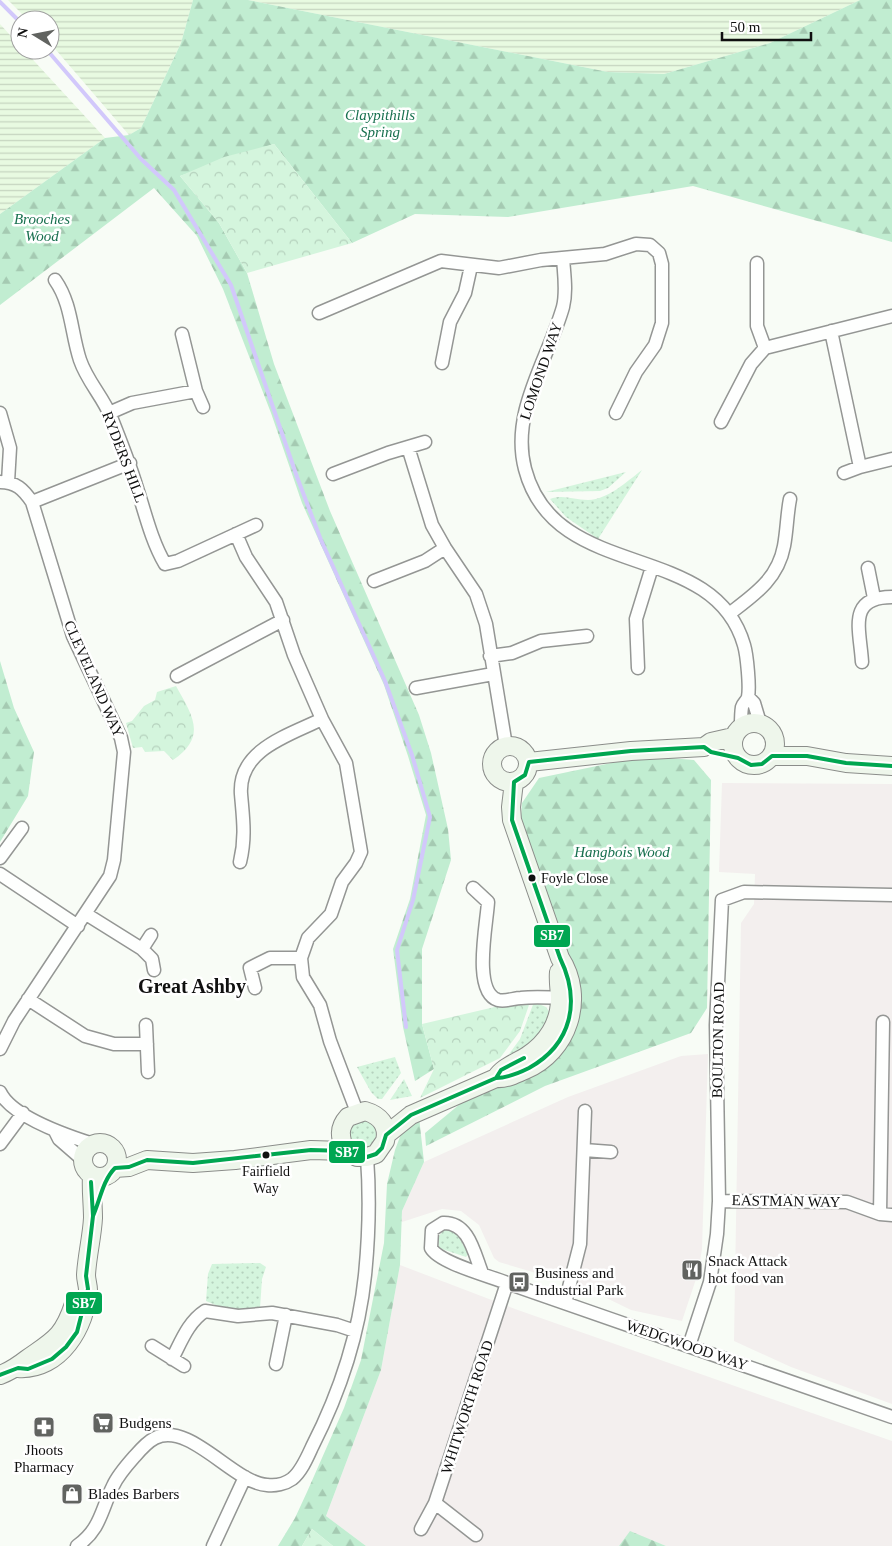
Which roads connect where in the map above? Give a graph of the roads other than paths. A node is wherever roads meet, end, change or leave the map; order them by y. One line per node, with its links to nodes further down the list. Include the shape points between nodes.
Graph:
1 (563, 258): 3 (street, via 499,268); 13 (street, via 605,254 644,244 661,258 664,312 661,328 655,345 636,372); 30 (street, LOMOND WAY, via 562,307 523,422 521,449 525,470 533,490 548,512 577,538)
2 (756, 263): 9 (street, via 757,326)
3 (471, 266): 5 (street, via 448,261 434,263); 10 (street, via 465,293 450,322)
4 (55, 280): 15 (street, RYDERS HILL, via 71,318 85,374)
5 (319, 313)
6 (892, 316): 7 (street)
7 (831, 331): 9 (street); 21 (street)
8 (182, 334): 11 (street)
9 (765, 348): 16 (street, via 751,364)
10 (442, 362)
11 (196, 391): 12 (street); 15 (street, via 132,403)
12 (203, 407)
13 (616, 412)
14 (0, 413): 24 (street, CLEVELAND WAY, via 10,448)
15 (109, 413): 20 (street, RYDERS HILL)
16 (721, 422)
17 (425, 442): 18 (street)
18 (408, 447): 23 (street); 29 (street, via 424,505)
19 (892, 459): 21 (street)
20 (130, 463): 26 (street); 28 (street, RYDERS HILL, via 157,551 165,564)
21 (860, 467): 22 (street)
22 (844, 473)
23 (333, 474)
24 (4, 482): 26 (street, CLEVELAND WAY, via 23,489)
25 (790, 499): 35 (street, via 784,545 777,567 758,592)
26 (32, 502): 63 (street, CLEVELAND WAY, via 73,636 122,738 124,752 112,868)
27 (256, 525): 28 (street, RYDERS HILL)
28 (236, 534): 36 (street)
29 (445, 548): 32 (street, via 425,561); 38 (street, via 481,608)
30 (652, 566): 35 (street, LOMOND WAY, via 692,582); 40 (street, via 636,619)
31 (868, 568): 34 (street)
32 (374, 581)
33 (892, 597): 34 (street)
34 (874, 598): 39 (street, via 867,602 860,614)
35 (729, 614): 44 (street, LOMOND WAY, via 744,645)
36 (283, 620): 42 (street); 45 (street)
37 (587, 636): 38 (street, via 541,641 512,653)
38 (490, 656): 41 (street)
39 (862, 662)
40 (638, 668)
41 (493, 674): 43 (street); 49 (street)
42 (177, 676)
43 (416, 688)
44 (748, 697): 46 (street, LOMOND WAY, via 754,703); 47 (street, LOMOND WAY, via 742,705)
45 (322, 720): 59 (street, via 266,747 249,762 241,786 245,834); 67 (street, via 346,763 361,852 342,882 331,914 308,938)
46 (760, 723): 47 (street, via 750,722); 48 (street)
47 (737, 731): 50 (street); 53 (street, via 732,747)
48 (773, 735): 51 (street, via 775,748); 52 (street)
49 (506, 746): 54 (street, via 521,749); 56 (street, via 494,755 492,763 496,777)
50 (704, 747): 53 (street, via 711,752); 54 (street)
51 (772, 756): 52 (street); 53 (street, via 756,765)
52 (807, 756): 55 (street)
53 (738, 758)
54 (529, 762): 56 (street, via 526,775)
55 (892, 766)
56 (508, 782): 70 (street, via 515,828 560,958 558,975)
57 (22, 828): 58 (street)
58 (0, 858)
59 (240, 862)
60 (0, 874): 64 (street)
61 (473, 888): 70 (street, via 494,899 483,969 484,983 490,994 502,1000)
62 (892, 895): 97 (street, BOULTON ROAD, via 744,892 722,900 716,1025)
63 (86, 914): 64 (street, CLEVELAND WAY); 66 (street)
64 (78, 926): 71 (street, CLEVELAND WAY)
65 (151, 935): 66 (street)
66 (142, 949): 68 (street, via 152,959)
67 (301, 958): 69 (street, via 270,958 250,968); 81 (street, via 303,977 320,1005 330,1041)
68 (154, 970)
69 (255, 988)
70 (567, 998): 82 (street, via 555,1026 533,1052 501,1070 496,1078)
71 (28, 999): 74 (street, via 85,1036 114,1044); 75 (street, CLEVELAND WAY)
72 (883, 1022): 78 (street, EASTMAN WAY)
73 (146, 1025): 74 (street)
74 (147, 1044): 76 (street)
75 (0, 1049)
76 (148, 1072)
77 (0, 1092): 80 (street, via 7,1102)
78 (887, 1094): 98 (street, EASTMAN WAY)
79 (585, 1111): 91 (street)
80 (23, 1113): 84 (street); 86 (street)
81 (365, 1113): 82 (street); 83 (street, via 348,1117); 85 (street, via 384,1125)
82 (411, 1115): 85 (street)
83 (340, 1129): 89 (street); 90 (street)
84 (55, 1130): 87 (street); 94 (street, via 59,1140)
85 (386, 1135): 93 (street, via 382,1148)
86 (0, 1144)
87 (94, 1144): 88 (street, via 104,1143); 94 (street)
88 (112, 1148): 95 (street, via 135,1153); 96 (street, via 117,1158)
89 (312, 1150): 90 (street); 95 (street, via 192,1163)
90 (344, 1150): 93 (street)
91 (584, 1150): 92 (street); 101 (street, via 580,1244)
92 (611, 1152)
93 (367, 1158): 103 (street, via 370,1188 368,1239 365,1277)
94 (82, 1159): 96 (street, via 85,1170)
95 (146, 1160): 96 (street)
96 (105, 1173): 109 (street, via 93,1216 86,1276 66,1325 58,1337 18,1368)
97 (719, 1200): 98 (street, EASTMAN WAY, via 847,1202); 105 (street, BOULTON ROAD, via 710,1282)
98 (886, 1214)
99 (482, 1273): 99 (street, WEDGWOOD WAY, via 436,1254 430,1242 432,1230 443,1222 460,1227 468,1237); 100 (street, WEDGWOOD WAY)
100 (507, 1283): 101 (street, WEDGWOOD WAY); 112 (street, WHITWORTH ROAD)
101 (565, 1303): 105 (street, WEDGWOOD WAY)
102 (286, 1315): 103 (street); 106 (street, via 263,1312 238,1316 205,1311 193,1321); 107 (street)
103 (354, 1331): 111 (street, via 346,1365 327,1415 296,1474 291,1480 274,1485 263,1485)
104 (152, 1346): 106 (street)
105 (689, 1346): 110 (street, WEDGWOOD WAY)
106 (172, 1359): 108 (street)
107 (276, 1364)
108 (184, 1366)
109 (0, 1375)
110 (892, 1418)
111 (246, 1477): 115 (street, via 187,1441 173,1436 156,1438 127,1465 114,1484 92,1534); 116 (street)
112 (435, 1504): 113 (street, WHITWORTH ROAD); 114 (street)
113 (421, 1529)
114 (476, 1535)
115 (77, 1546)
116 (213, 1546)

